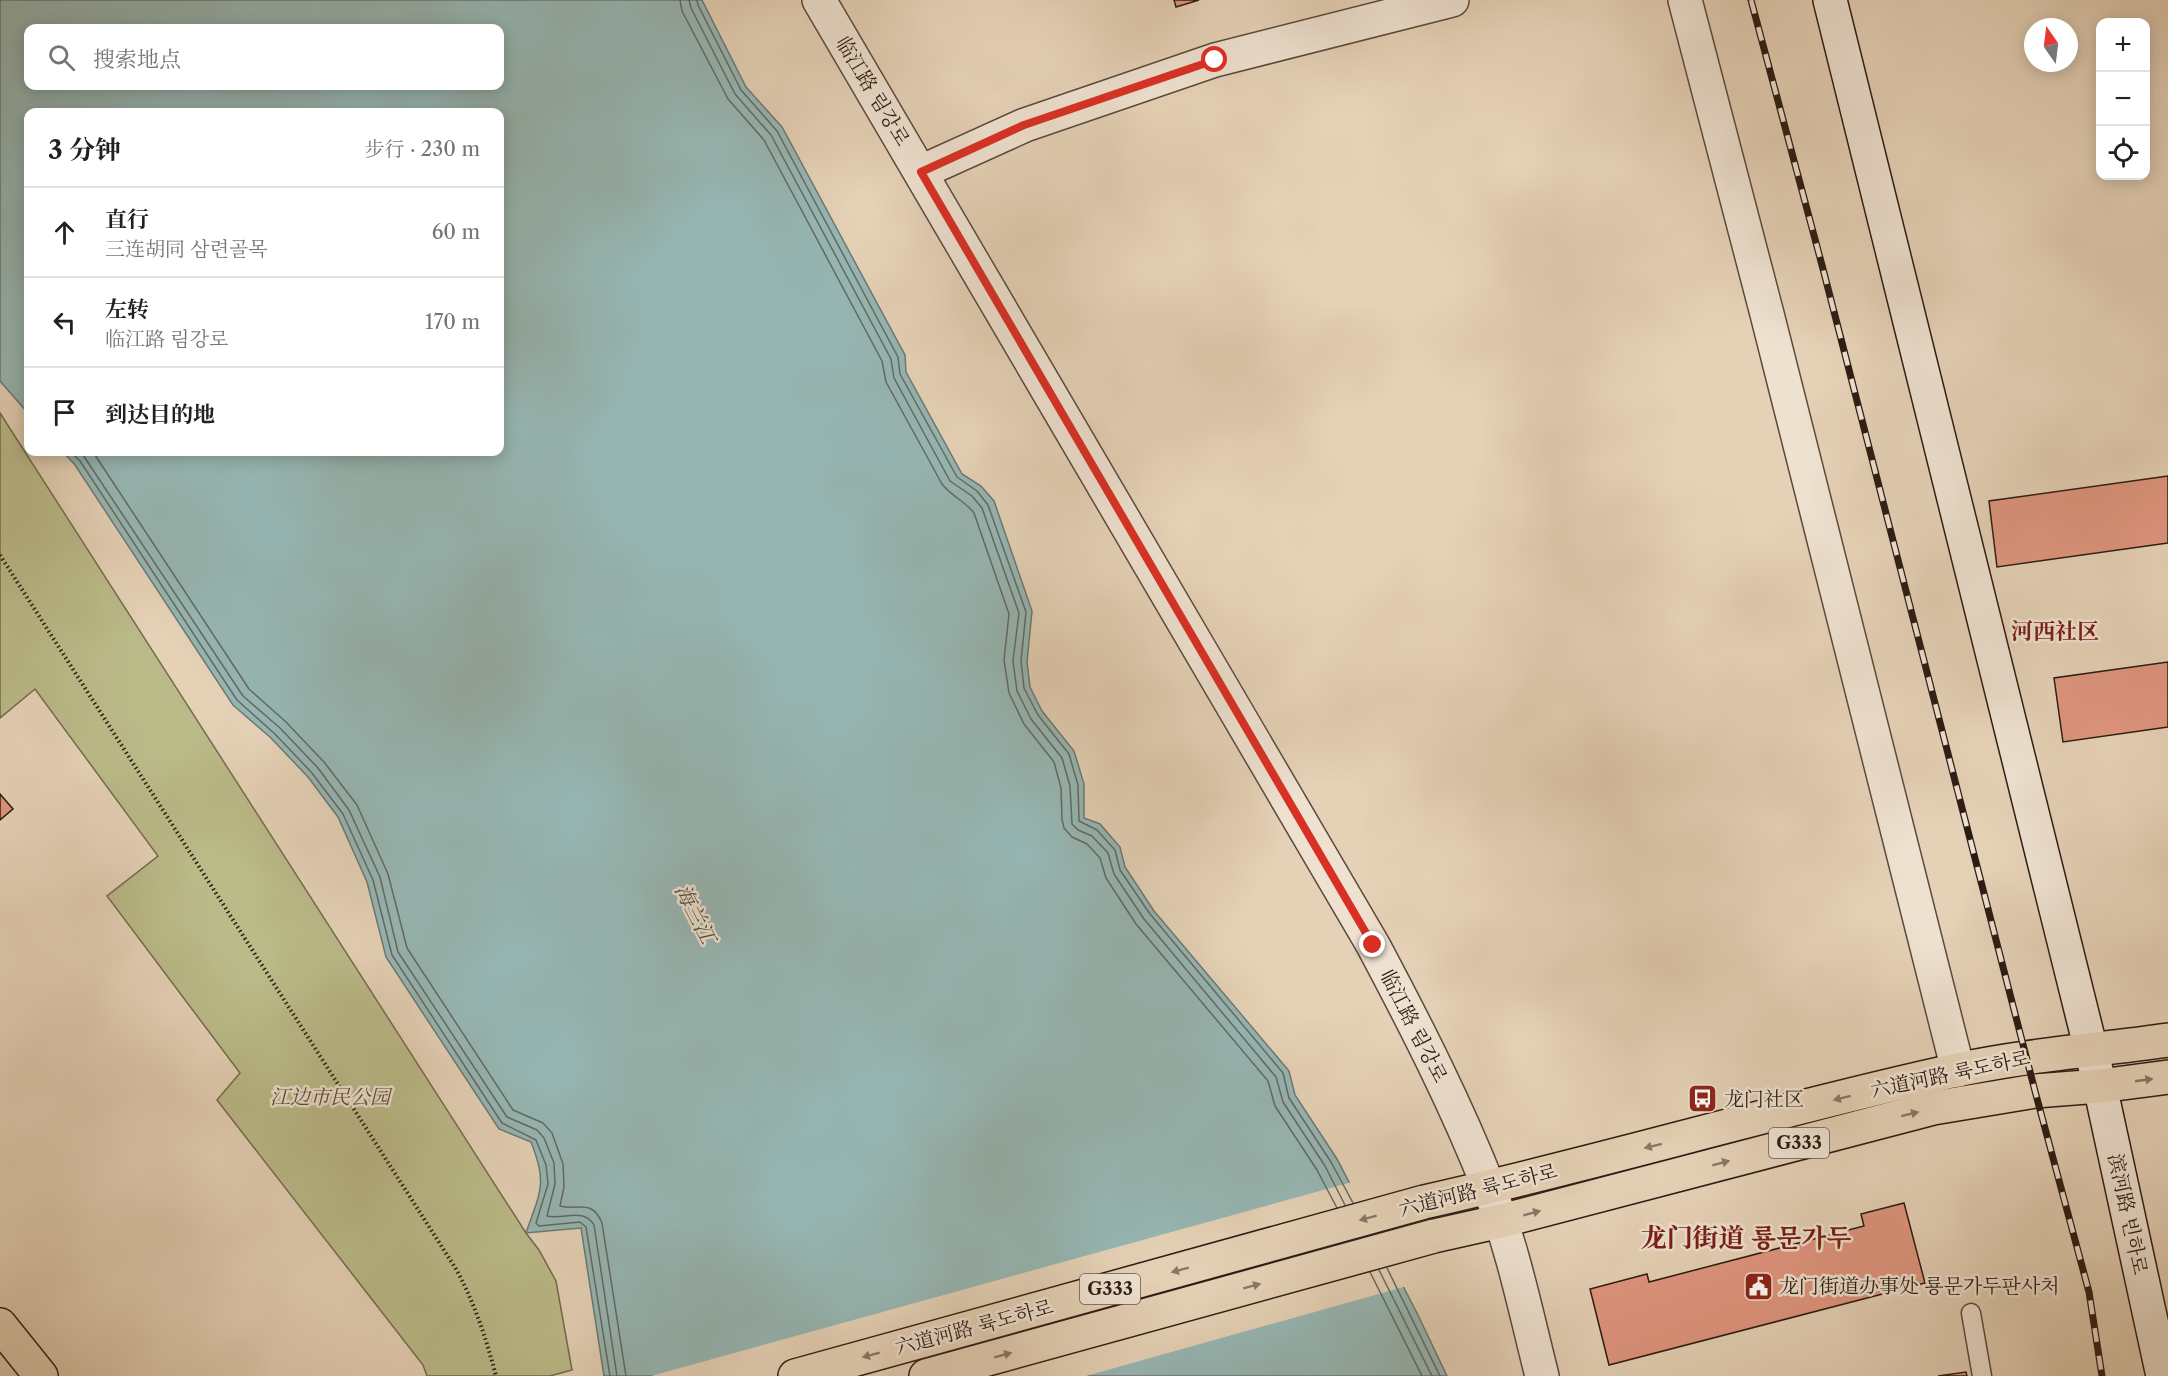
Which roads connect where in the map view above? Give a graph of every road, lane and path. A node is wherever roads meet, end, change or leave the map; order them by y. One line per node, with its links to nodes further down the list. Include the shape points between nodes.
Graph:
1 (819, 0): 5 (street, 临江路 림강로)
2 (1452, 0): 5 (street, via 1215,60 1024,125)
3 (1685, 0): 9 (street)
4 (1830, 0): 8 (street, 滨河路 빈하로)
5 (921, 172): 12 (street, 临江路 림강로, via 1373,945 1416,1025)
6 (0, 555): 18 (path, via 456,1269 484,1330)
7 (2168, 1040): 8 (highway, 六道河路 륙도하로 / G333)
8 (2092, 1051): 9 (highway, 六道河路 륙도하로 / G333, via 2027,1057); 11 (street, 滨河路 빈하로)
9 (1958, 1070): 12 (highway, 六道河路 륙도하로 / G333, one-way to 12)
10 (2168, 1077): 11 (highway, 六道河路 륙도하로 / G333, one-way to 10)
11 (2100, 1086): 13 (highway, 六道河路 륙도하로 / G333, one-way to 11, via 1933,1108 2035,1091); 23 (street, 滨河路 빈하로)
12 (1489, 1188): 13 (street, 临江路 림강로); 19 (highway, 六道河路 륙도하로 / G333, one-way to 19, via 1424,1202)
13 (1501, 1221): 20 (highway, 六道河路 륙도하로 / G333, one-way to 13); 21 (street, 临江路 림강로)
14 (1971, 1313): 22 (lane)
15 (6, 1333): 16 (highway); 17 (highway)
16 (28, 1376)
17 (42, 1376)
18 (496, 1376)
19 (795, 1376)
20 (926, 1376)
21 (1542, 1376)
22 (1982, 1376)
23 (2163, 1376)

